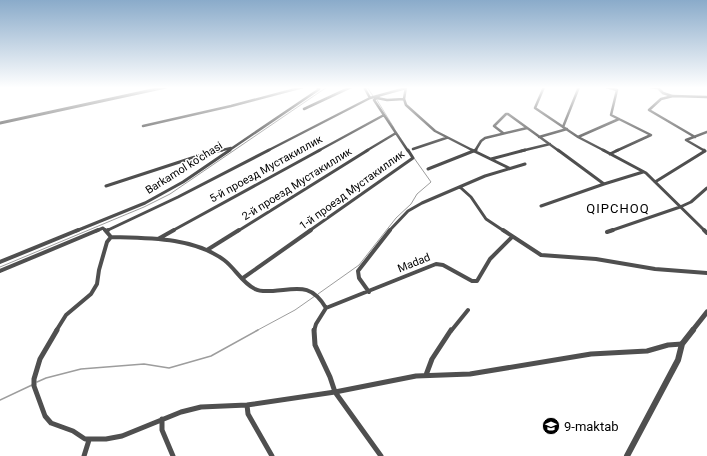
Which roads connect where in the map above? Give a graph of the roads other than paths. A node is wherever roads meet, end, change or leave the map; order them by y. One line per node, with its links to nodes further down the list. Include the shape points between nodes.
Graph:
1 (68, 108): 14 (street)
2 (221, 108): 16 (street)
3 (293, 108): 28 (street, Barkamol ko'chasi)
4 (354, 108): 45 (street)
5 (380, 108): 11 (street, 1-й проезд Мустакиллик)
6 (410, 108): 26 (street)
7 (536, 108): 17 (street)
8 (571, 108): 17 (street)
9 (613, 108): 12 (street)
10 (652, 108): 25 (street, via 650,111)
11 (384, 115): 21 (street, 1-й проезд Мустакиллик); 49 (street, 5-й проезд Мустакиллик)
12 (611, 116): 13 (street); 15 (street)
13 (619, 119): 15 (street); 31 (street, via 650,135)
14 (0, 123)
15 (609, 124): 24 (street)
16 (143, 126)
17 (564, 127): 19 (street)
18 (527, 128): 22 (street); 22 (street, via 506,114 494,126); 23 (street)
19 (567, 129): 23 (street); 24 (street)
20 (707, 132): 25 (street)
21 (396, 133): 50 (street, 2-й проезд Мустакиллик); 54 (street, 1-й проезд Мустакиллик, via 413,158)
22 (503, 133): 30 (street, via 483,139)
23 (539, 137): 27 (street)
24 (578, 137): 31 (street)
25 (695, 137): 37 (street, via 686,141 705,151)
26 (446, 138): 29 (street); 30 (street)
27 (550, 144): 32 (street); 38 (street)
28 (234, 147): 39 (street); 51 (street, Barkamol ko'chasi, via 183,182 145,203)
29 (413, 149)
30 (476, 151): 32 (street); 34 (street)
31 (610, 154): 36 (street)
32 (491, 159): 35 (street)
33 (525, 164): 35 (street)
34 (428, 168)
35 (509, 168): 40 (street)
36 (643, 172): 37 (street); 38 (street)
37 (655, 182): 43 (street)
38 (604, 184): 42 (street)
39 (106, 186)
40 (461, 188): 48 (street, via 471,197 486,219); 55 (street, via 422,203 395,223 358,271 359,278)
41 (707, 188): 43 (street)
42 (541, 206)
43 (680, 207): 44 (street); 46 (street)
44 (706, 230)
45 (106, 231): 47 (street); 52 (street, via 103,228)
46 (607, 232)
47 (111, 237): 49 (street); 64 (street, via 107,242 97,284 91,294 61,322 40,358 34,384 45,416 52,423)
48 (512, 237): 53 (street, via 537,253 547,256 584,258 655,269); 55 (street, Madad, via 490,259 477,281 436,264)
49 (157, 240): 50 (street)
50 (207, 250): 54 (street, via 227,262)
51 (0, 262)
52 (0, 271)
53 (707, 272)
54 (243, 278): 56 (street, via 256,289 263,291 309,289)
55 (369, 292): 56 (street, Madad)
56 (326, 308): 61 (street, via 313,337 334,382)
57 (468, 310): 60 (street, via 456,323 428,366)
58 (707, 312): 59 (street)
59 (682, 344): 60 (street, via 647,351 591,354 470,374); 69 (street, via 678,360)
60 (426, 375): 61 (street)
61 (335, 392): 62 (street); 68 (street)
62 (247, 405): 63 (street, via 201,407); 67 (street, via 248,414)
63 (162, 419): 64 (street, via 122,436); 66 (street, via 162,430)
64 (89, 440): 65 (street)
65 (84, 456)
66 (173, 456)
67 (272, 456)
68 (381, 456)
69 (626, 456)

